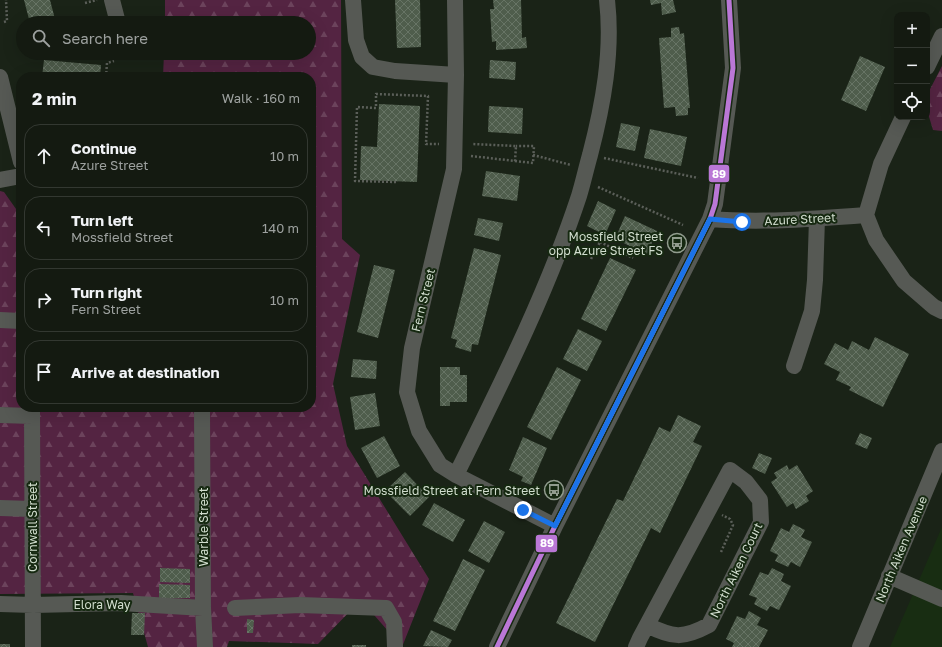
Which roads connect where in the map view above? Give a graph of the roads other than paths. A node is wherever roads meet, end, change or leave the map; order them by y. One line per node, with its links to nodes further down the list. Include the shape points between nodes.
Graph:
1 (112, 0): 6 (street)
2 (354, 0): 9 (street, via 356,40 362,56 373,67 395,71)
3 (455, 0): 9 (street, Fern Street)
4 (608, 0): 27 (street, via 610,21 607,72 597,129 579,195 548,281 510,366)
5 (729, 0): 16 (street, via 733,68 715,204)
6 (116, 16)
7 (942, 36): 8 (street)
8 (930, 61)
9 (456, 74): 27 (street, Fern Street, via 454,169 412,348 407,392 419,431 440,464)
10 (0, 77): 12 (street)
11 (902, 120): 15 (street, via 881,164)
12 (16, 142)
13 (16, 177): 14 (street)
14 (0, 180)
15 (866, 215): 17 (street, Azure Street); 18 (street, via 876,240 904,281)
16 (710, 219): 17 (street, Azure Street, via 742,222); 30 (street)
17 (817, 219): 21 (street, via 812,311)
18 (942, 311)
19 (0, 320): 20 (street)
20 (16, 322)
21 (794, 366)
22 (24, 412): 25 (street)
23 (32, 412): 29 (street, Cornwall Street)
24 (202, 412): 35 (street, Warble Street)
25 (0, 415)
26 (942, 451): 31 (street, North Aiken Avenue)
27 (456, 475): 30 (street, Fern Street)
28 (0, 508): 29 (street)
29 (32, 509): 34 (street, Cornwall Street)
30 (555, 526): 41 (street)
31 (889, 576): 32 (street); 43 (street, North Aiken Avenue)
32 (942, 598)
33 (0, 604): 34 (street, Elora Way)
34 (32, 605): 35 (street, Elora Way, via 121,603); 38 (street, Cornwall Street)
35 (203, 608): 39 (street, Warble Street)
36 (235, 608): 40 (street, via 300,605 386,608 394,622)
37 (647, 625): 37 (street, North Aiken Court, via 665,634 685,636 709,625 761,522 760,500 746,482 730,470); 42 (street, North Aiken Court)
38 (33, 647)
39 (205, 647)
40 (395, 647)
41 (497, 647)
42 (636, 647)
43 (860, 647)

